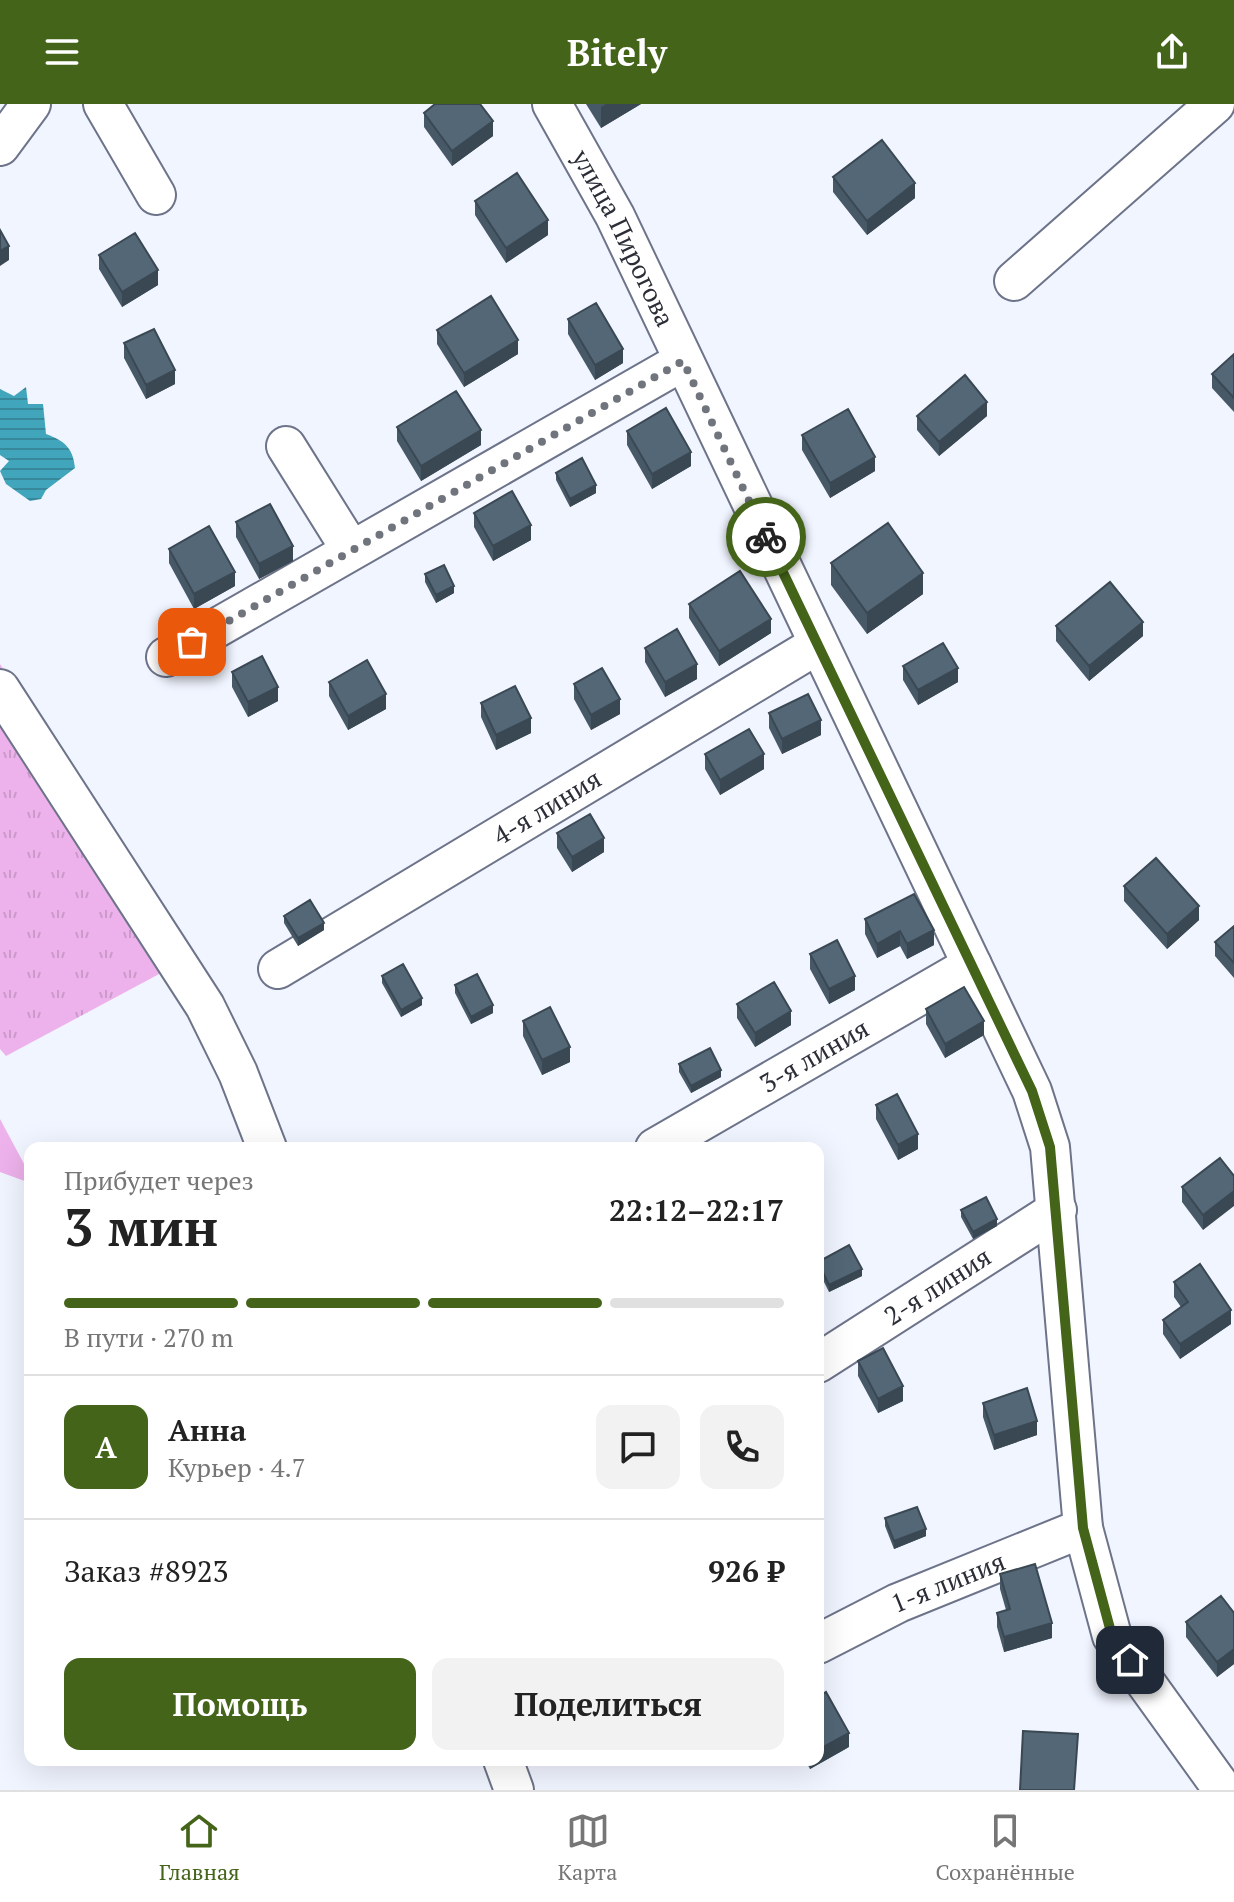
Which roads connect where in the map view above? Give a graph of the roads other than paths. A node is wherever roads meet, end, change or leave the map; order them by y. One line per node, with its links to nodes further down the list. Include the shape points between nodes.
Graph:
1 (31, 104): 5 (street)
2 (103, 104): 6 (street)
3 (552, 104): 8 (street, улица Пирогова, via 615,216)
4 (1215, 104): 7 (street)
5 (0, 146)
6 (156, 195)
7 (1014, 281)
8 (683, 361): 10 (street); 11 (street, улица Пирогова)
9 (286, 446): 10 (street)
10 (351, 550): 12 (street)
11 (817, 645): 14 (street, улица Пирогова); 15 (street, 4-я линия)
12 (166, 657)
13 (0, 689): 16 (street, via 205,1006)
14 (972, 965): 17 (street, 3-я линия); 18 (street, улица Пирогова, via 1032,1091 1050,1147)
15 (278, 969)
16 (265, 1142)
17 (665, 1142)
18 (1057, 1210): 19 (street, 2-я линия); 20 (street, улица Пирогова)
19 (824, 1359)
20 (1083, 1528): 21 (street, 1-я линия, via 898,1603); 24 (street, улица Пирогова, via 1112,1636)
21 (824, 1641)
22 (505, 1766): 23 (street)
23 (514, 1790)
24 (1223, 1790)

